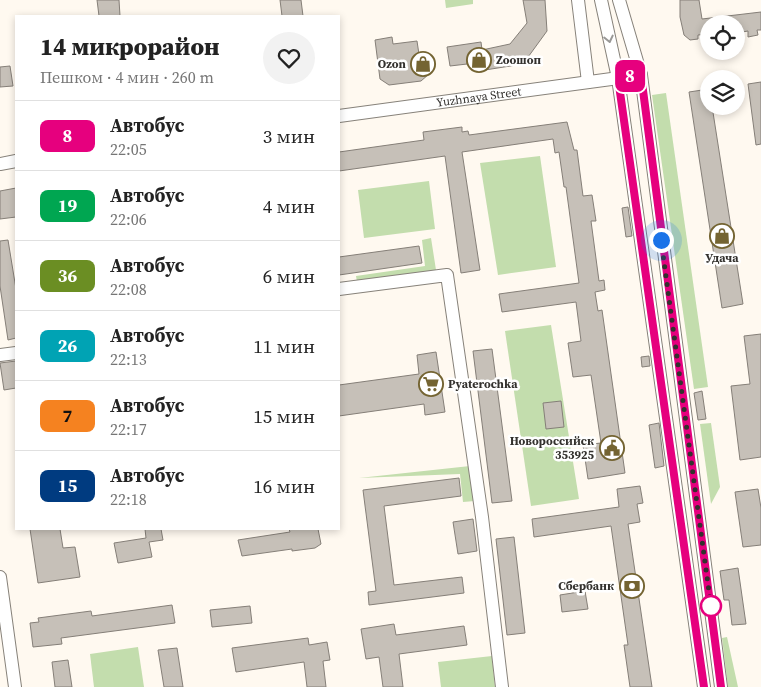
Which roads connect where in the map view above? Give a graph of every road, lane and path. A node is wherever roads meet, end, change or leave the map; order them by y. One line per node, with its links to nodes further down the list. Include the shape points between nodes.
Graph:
1 (578, 0): 6 (street)
2 (601, 0): 5 (street, one-way to 5)
3 (619, 0): 4 (street)
4 (641, 75): 5 (street, Yuzhnaya Street); 14 (street)
5 (618, 78): 6 (street, Yuzhnaya Street); 15 (street)
6 (588, 82): 7 (street, Yuzhnaya Street)
7 (340, 116)
8 (15, 161): 9 (street)
9 (0, 164)
10 (340, 289): 17 (street, via 447,275 482,517)
11 (15, 353): 12 (street)
12 (0, 355)
13 (0, 577): 16 (street)
14 (714, 630): 15 (street); 19 (street)
15 (696, 632): 18 (street)
16 (15, 687)
17 (502, 687)
18 (704, 687)
19 (722, 687)

